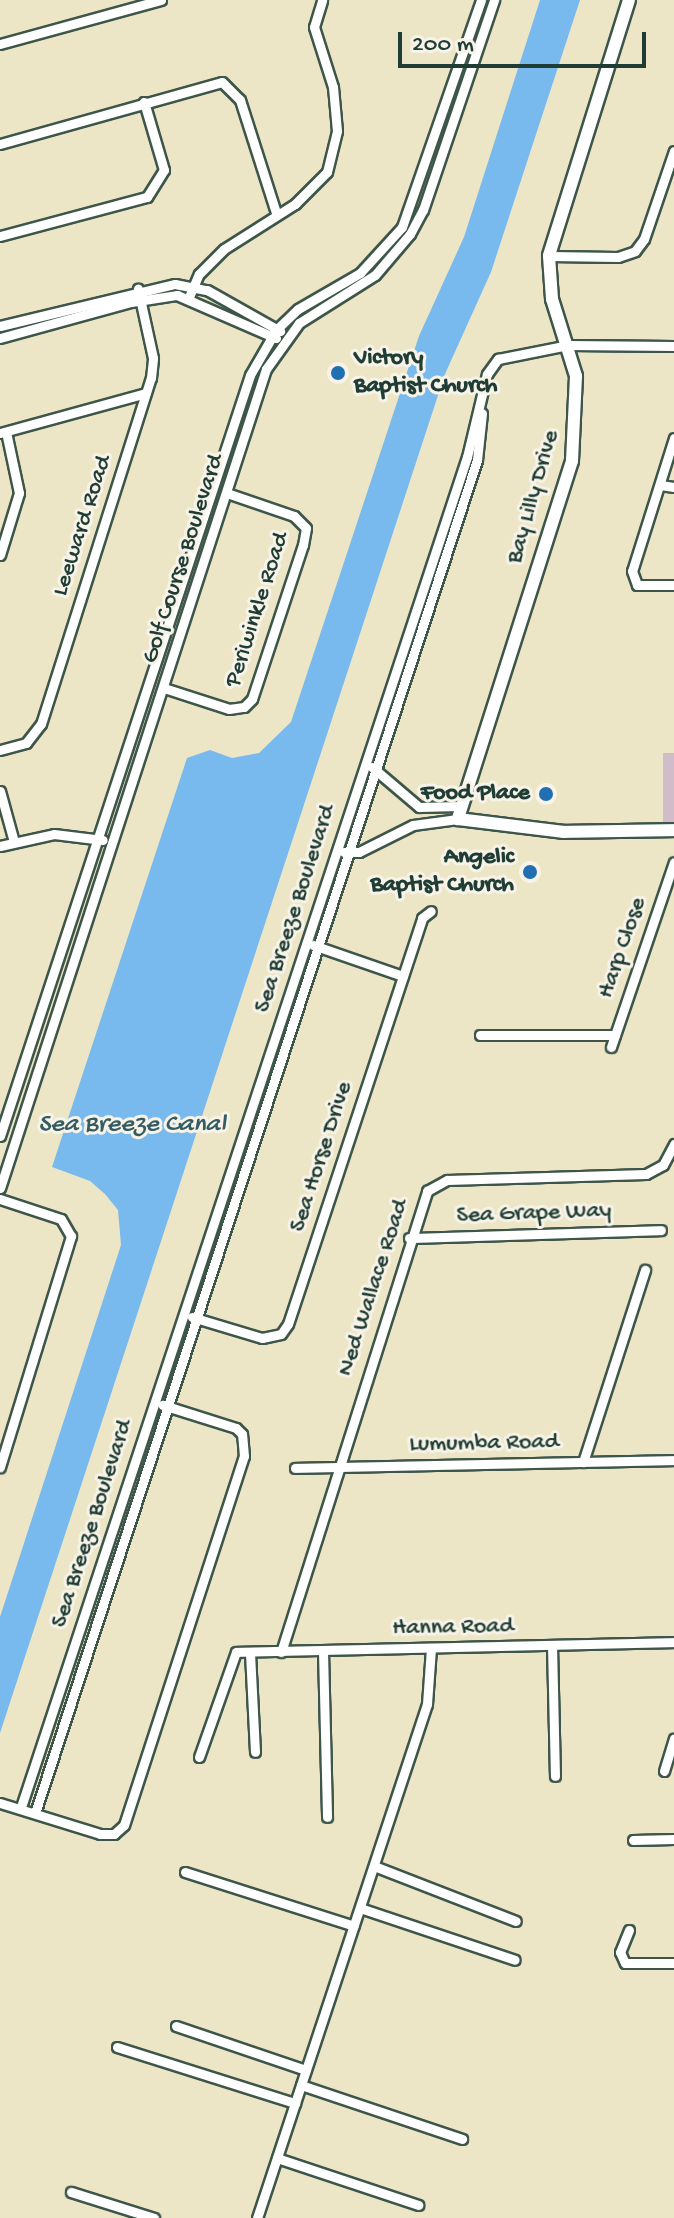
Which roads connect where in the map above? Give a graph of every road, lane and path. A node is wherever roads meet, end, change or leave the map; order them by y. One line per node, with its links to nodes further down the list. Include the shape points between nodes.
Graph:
1 (161, 0): 6 (street)
2 (322, 0): 13 (street, via 314,27 333,87 335,147 316,187)
3 (481, 0): 11 (street, Golf Course Boulevard)
4 (494, 0): 12 (street, Golf Course Boulevard)
5 (629, 0): 15 (main road, Bay Lilly Drive)
6 (122, 5): 7 (street)
7 (0, 44)
8 (144, 102): 9 (street); 13 (street, via 214,83 234,90); 14 (street, via 164,170 147,197)
9 (0, 144)
10 (674, 151): 15 (street, via 644,239 635,251 609,257)
11 (412, 207): 12 (street); 20 (street, Golf Course Boulevard, via 384,250 360,273 298,309)
12 (423, 210): 21 (street, Golf Course Boulevard, via 375,275)
13 (276, 213): 16 (street, via 224,249)
14 (0, 236)
15 (549, 256): 23 (main road, Bay Lilly Drive, via 552,299)
16 (191, 285): 17 (street); 18 (street); 20 (street)
17 (140, 294): 18 (street); 19 (street); 22 (street); 25 (street, Leeward Road, via 153,358)
18 (189, 297): 20 (street)
19 (0, 326)
20 (273, 333): 21 (street); 43 (street, Golf Course Boulevard, via 250,375)
21 (286, 337): 31 (street, Golf Course Boulevard, via 260,385)
22 (0, 338)
23 (568, 345): 24 (street); 26 (street, via 498,359); 40 (main road, Bay Lilly Drive, via 578,407 572,461)
24 (674, 346)
25 (146, 393): 27 (street); 35 (street, Leeward Road, via 37,732 26,743)
26 (482, 393): 36 (street, Sea Breeze Boulevard, via 467,457); 37 (street, Sea Breeze Boulevard, via 477,460)
27 (3, 432): 32 (street, via 19,493)
28 (674, 438): 29 (street)
29 (660, 485): 30 (street); 33 (street, via 634,561 637,585)
30 (674, 487)
31 (227, 493): 34 (street, Golf Course Boulevard); 34 (street, Periwinkle Road, via 294,516 306,528 303,545 252,699 244,707 229,709)
32 (0, 555)
33 (674, 585)
34 (164, 688): 45 (street, Golf Course Boulevard)
35 (0, 750)
36 (365, 764): 37 (street); 47 (street, Sea Breeze Boulevard)
37 (376, 768): 39 (street, via 405,799); 48 (street, Sea Breeze Boulevard)
38 (0, 791): 44 (street)
39 (425, 809): 40 (street); 41 (street)
40 (459, 812): 41 (street, Sea Breeze Boulevard); 42 (main road, via 564,832)
41 (424, 823): 48 (street, Sea Breeze Boulevard)
42 (674, 830)
43 (98, 838): 44 (street, via 54,834); 45 (street); 57 (street, Golf Course Boulevard)
44 (14, 842): 46 (street)
45 (111, 842): 59 (street, Golf Course Boulevard)
46 (0, 846)
47 (337, 850): 48 (street); 51 (street, Sea Breeze Boulevard)
48 (348, 854): 52 (street, Sea Breeze Boulevard)
49 (674, 862): 55 (street, Harp Close)
50 (431, 911): 53 (street, Sea Horse Drive, via 422,918)
51 (306, 942): 52 (street); 64 (street, Sea Breeze Boulevard)
52 (318, 946): 53 (street); 65 (street, Sea Breeze Boulevard)
53 (403, 976): 65 (street, Sea Horse Drive, via 288,1324 281,1334 262,1338)
54 (480, 1035): 55 (street)
55 (615, 1035): 56 (street, Harp Close)
56 (611, 1047)
57 (0, 1136)
58 (674, 1144): 62 (street, Ned Wallace Road, via 663,1165 646,1174 439,1182 427,1191)
59 (0, 1188)
60 (0, 1199): 70 (street, via 61,1219 71,1236)
61 (661, 1230): 62 (street, Sea Grape Way)
62 (409, 1238): 71 (street, Ned Wallace Road)
63 (645, 1270): 69 (street)
64 (184, 1314): 65 (street, Sea Horse Drive); 66 (street, Sea Breeze Boulevard)
65 (197, 1319): 67 (street, Sea Breeze Boulevard)
66 (155, 1402): 67 (street); 85 (street, Sea Breeze Boulevard)
67 (168, 1407): 86 (street, Sea Breeze Boulevard); 86 (street, via 236,1428 242,1434 244,1456 127,1819 120,1830 107,1835)
68 (674, 1460): 69 (street, Lumumba Road)
69 (583, 1462): 71 (street, Lumumba Road)
70 (0, 1467)
71 (340, 1467): 72 (street, Lumumba Road); 77 (street, Ned Wallace Road)
72 (295, 1468)
73 (674, 1642): 74 (street, Hanna Road)
74 (552, 1645): 75 (street, Hanna Road); 83 (street)
75 (431, 1648): 76 (street, Hanna Road); 90 (street, via 429,1696)
76 (323, 1651): 77 (street, Hanna Road); 87 (street)
77 (281, 1652): 78 (street, Hanna Road)
78 (250, 1653): 80 (street); 81 (street, Hanna Road, via 234,1654)
79 (674, 1739): 82 (street)
80 (255, 1752)
81 (199, 1757)
82 (664, 1771)
83 (555, 1776)
84 (0, 1803): 85 (street)
85 (21, 1807): 86 (street)
86 (35, 1813)
87 (327, 1817)
88 (674, 1839): 89 (street)
89 (633, 1840)
90 (374, 1866): 92 (street); 93 (street)
91 (185, 1872): 94 (street)
92 (360, 1908): 94 (street); 96 (street)
93 (516, 1921)
94 (354, 1926): 100 (street)
95 (629, 1930): 97 (street, via 620,1952 625,1963)
96 (515, 1960)
97 (674, 1963)
98 (176, 2026): 100 (street)
99 (117, 2047): 102 (street)
100 (306, 2070): 101 (street)
101 (301, 2085): 102 (street); 103 (street)
102 (295, 2103): 104 (street)
103 (462, 2139)
104 (277, 2158): 106 (street); 108 (street)
105 (71, 2192): 107 (street)
106 (418, 2205)
107 (154, 2218)
108 (257, 2218)

